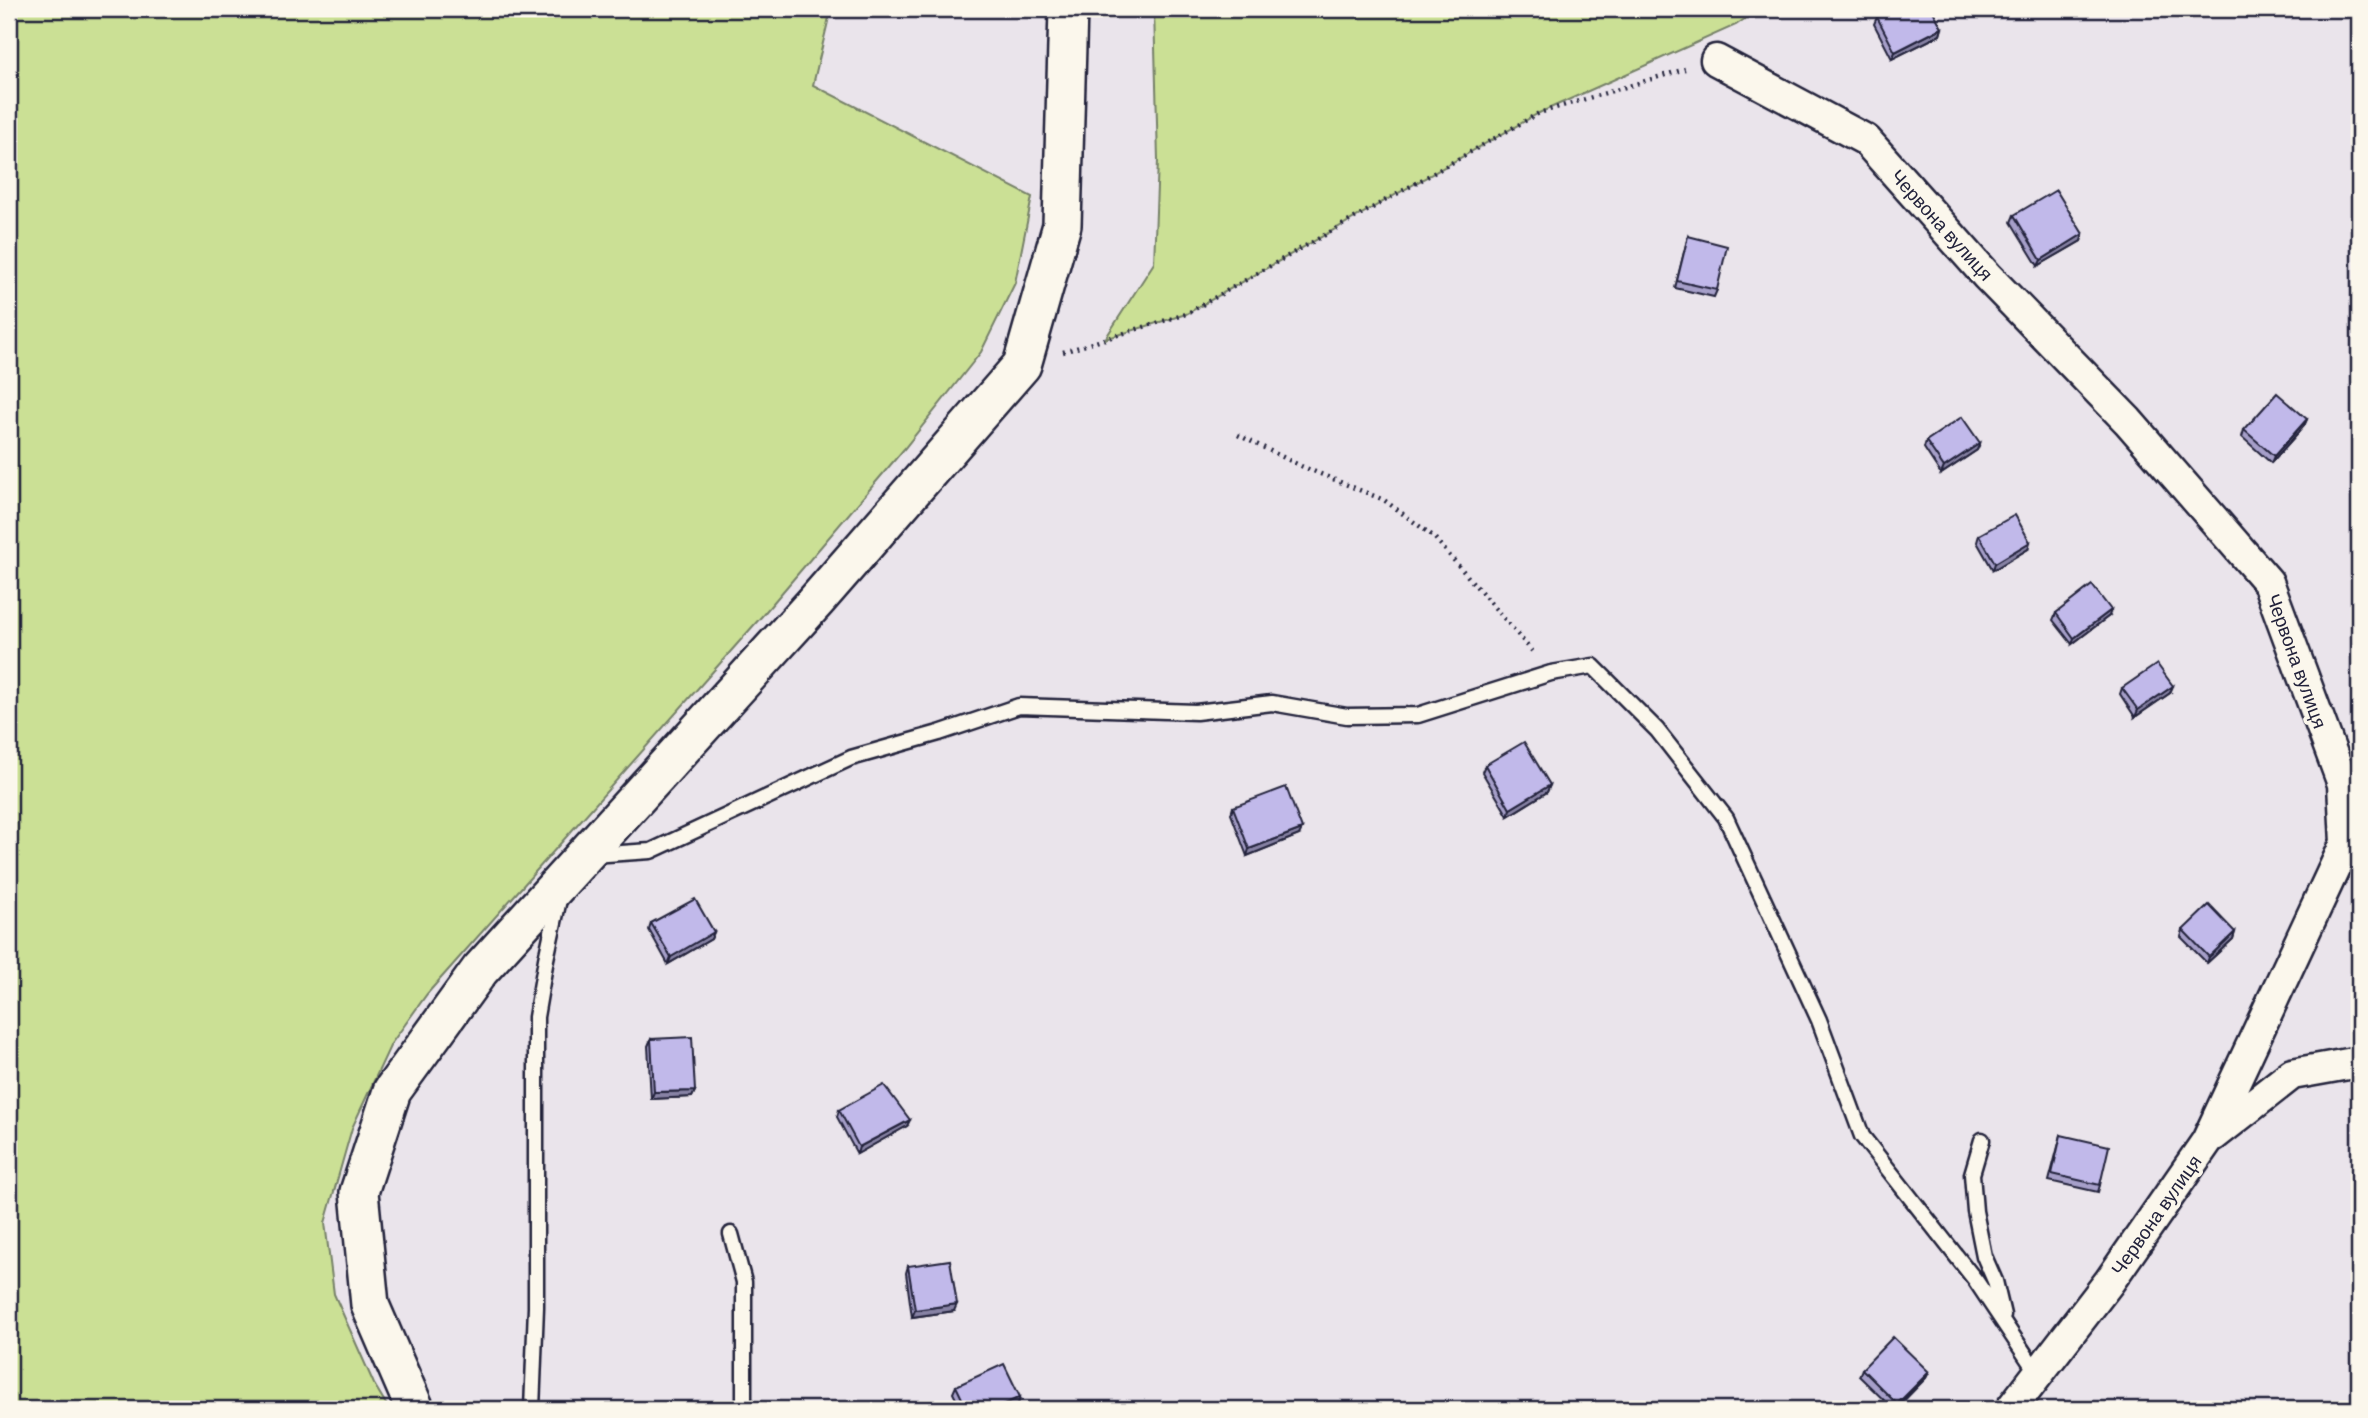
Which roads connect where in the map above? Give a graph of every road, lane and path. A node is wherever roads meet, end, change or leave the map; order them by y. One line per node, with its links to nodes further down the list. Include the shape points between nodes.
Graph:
1 (1068, 9): 3 (street, via 1062,225)
2 (1716, 60): 3 (path, via 1539,113 1186,314); 6 (street, Червона вулиця, via 1866,140 1987,276 2128,421 2268,582 2343,784)
3 (1022, 365): 7 (street)
4 (1238, 435): 5 (path, via 1384,500 1433,536)
5 (1551, 673): 7 (lane, via 1418,715 1348,716 1272,703 1196,712 1019,706 851,758 651,851); 13 (lane, via 1593,666 1657,730 1726,818 1819,1020 1862,1136)
6 (2352, 853): 11 (street, Червона вулиця)
7 (587, 855): 8 (street)
8 (560, 884): 15 (street, via 480,970 392,1091 359,1192 370,1305); 16 (lane, via 536,1017)
9 (2359, 1062): 11 (street, via 2292,1074)
10 (1982, 1140): 13 (lane, via 1972,1174 1975,1211)
11 (2207, 1141): 14 (street, Червона вулиця)
12 (731, 1234): 17 (lane, via 744,1282)
13 (2006, 1325): 14 (lane)
14 (2038, 1374): 18 (street, Червона вулиця)
15 (415, 1409)
16 (532, 1409)
17 (744, 1409)
18 (2011, 1409)

